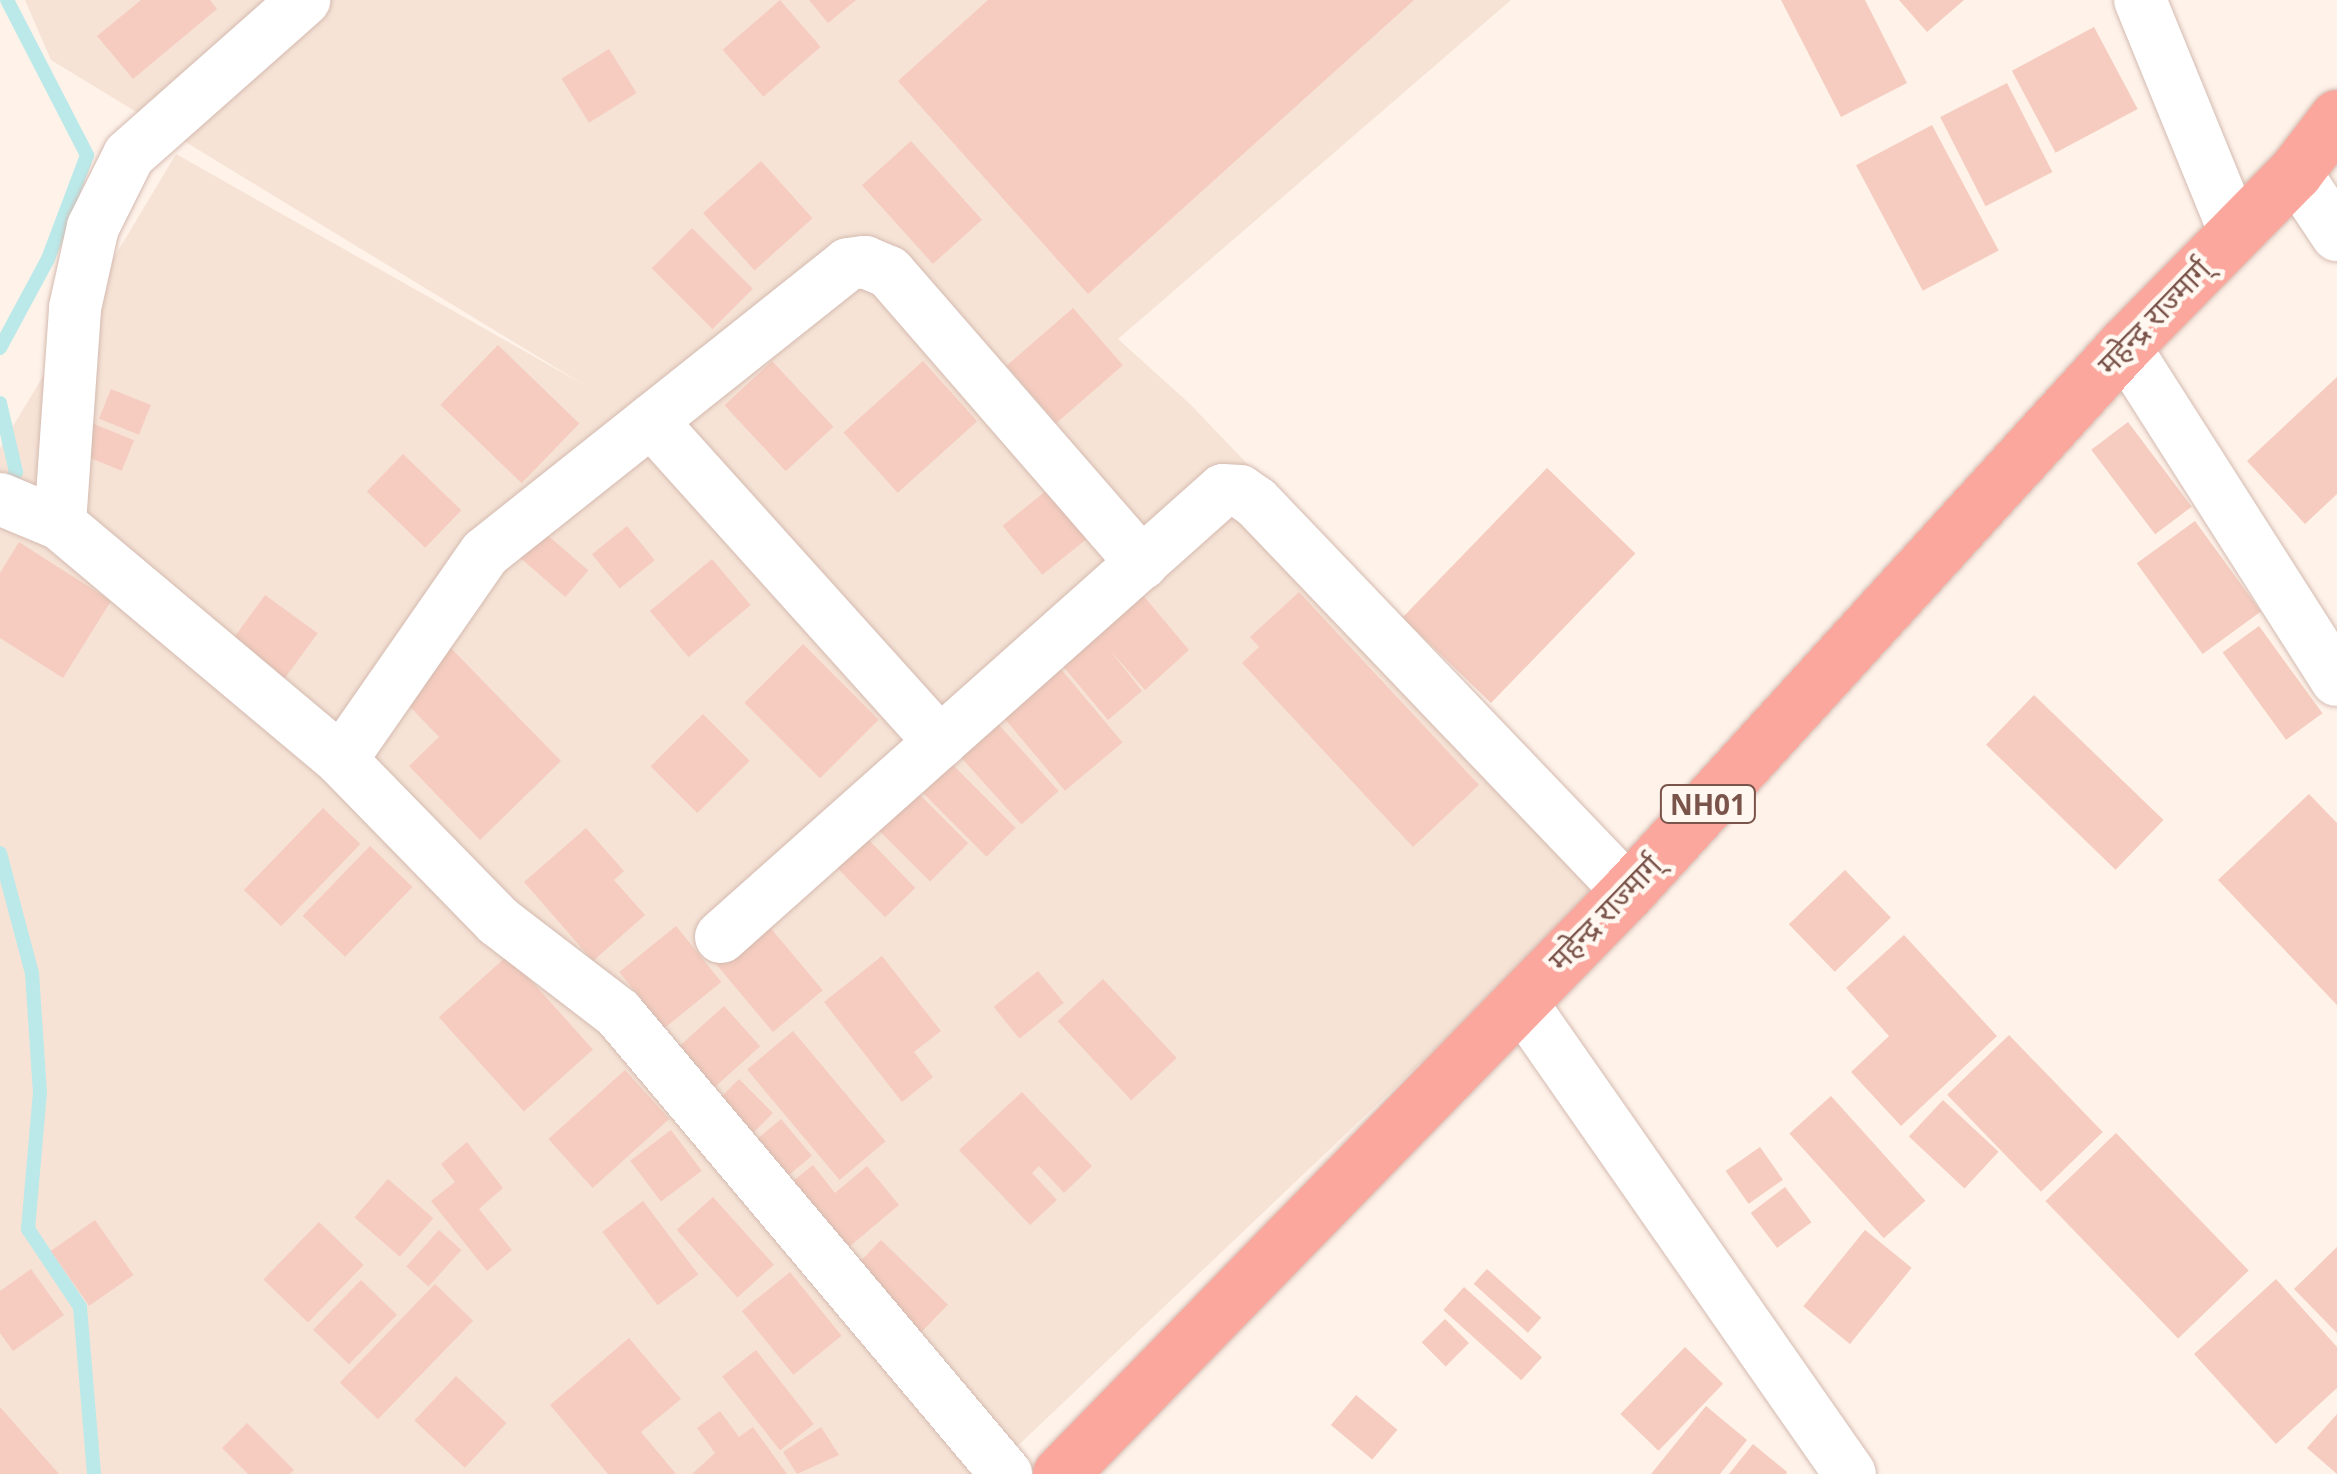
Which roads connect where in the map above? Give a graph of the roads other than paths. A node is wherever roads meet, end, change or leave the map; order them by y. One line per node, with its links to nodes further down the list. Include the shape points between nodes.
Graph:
1 (304, 0): 9 (street, via 130,155 93,227)
2 (2140, 0): 5 (street)
3 (2337, 117): 4 (highway, महेन्द्र राज्मार्ग् / NH01)
4 (2294, 172): 5 (highway, महेन्द्र राज्मार्ग् / NH01); 6 (street)
5 (2235, 232): 7 (highway, महेन्द्र राज्मार्ग् / NH01)
6 (2337, 235)
7 (2124, 346): 11 (street); 14 (highway, महेन्द्र राज्मार्ग् / NH01)
8 (652, 420): 10 (street, via 848,264 876,264); 12 (street); 13 (street, via 485,553)
9 (32, 512): 13 (street)
10 (1142, 563): 12 (street); 14 (street, via 1223,490 1240,491)
11 (2337, 680)
12 (940, 742): 15 (street)
13 (341, 760): 18 (street, via 498,921 618,1013)
14 (1628, 891): 16 (highway, महेन्द्र राज्मार्ग् / NH01)
15 (720, 937)
16 (1521, 1002): 17 (street); 19 (highway, महेन्द्र राज्मार्ग् / NH01)
17 (1843, 1472)
18 (1006, 1474)
19 (1060, 1474)

